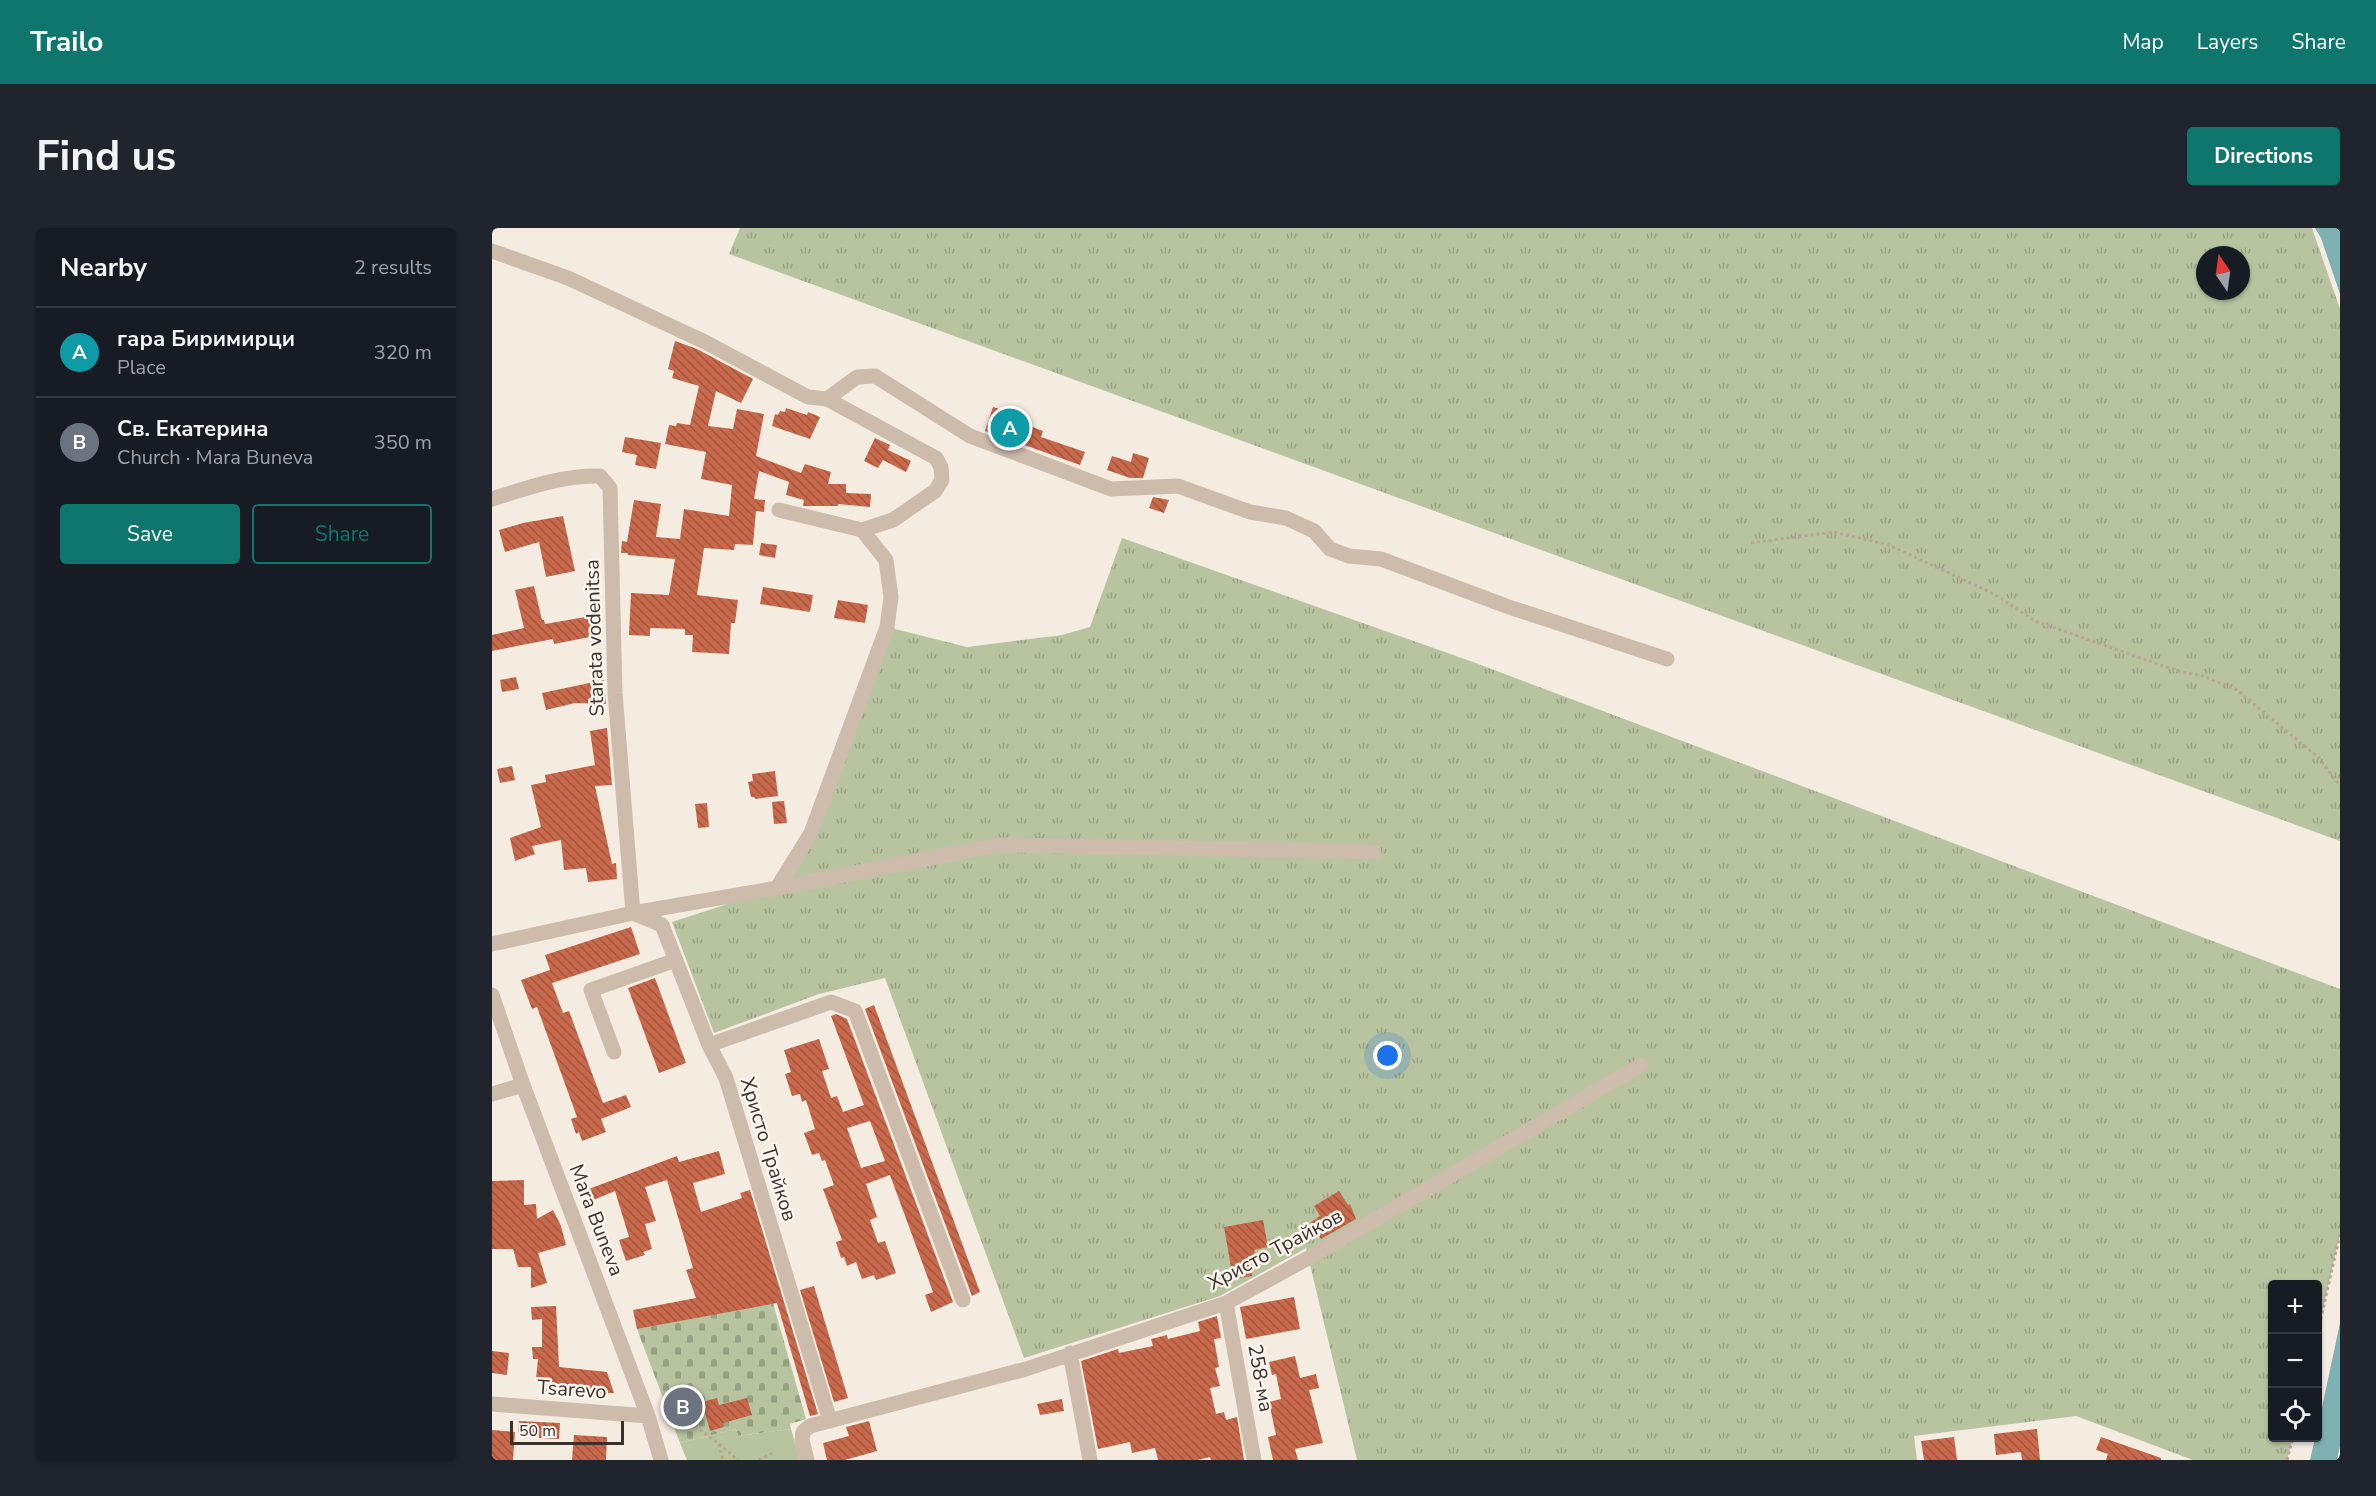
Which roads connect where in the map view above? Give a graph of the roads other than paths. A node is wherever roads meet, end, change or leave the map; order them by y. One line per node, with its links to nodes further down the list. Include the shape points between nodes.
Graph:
1 (492, 251): 2 (street, via 568,278 705,342 807,397)
2 (826, 399): 5 (street, via 936,458 941,467 942,480 935,491 893,520); 6 (street, via 856,377 875,376 970,436 1111,489 1178,486 1250,512 1286,518 1314,531 1330,549 1349,556 1381,559 1506,606)
3 (492, 499): 9 (street, Starata vodenitsa, via 579,475 600,476 610,488 615,693)
4 (779, 510): 5 (street)
5 (862, 530): 8 (street, via 886,560 891,597 887,627 811,833)
6 (1667, 659)
7 (1374, 852): 8 (street, via 999,845)
8 (777, 888): 9 (street)
9 (633, 913): 10 (street); 11 (street, Христо Трайков, via 662,925)
10 (492, 944)
11 (676, 960): 13 (street, Христо Трайков); 14 (street, via 591,990)
12 (492, 996): 16 (street, Mara Buneva)
13 (709, 1045): 18 (street, via 831,1002 855,1011); 23 (street, Христо Трайков, via 726,1078)
14 (614, 1052)
15 (1641, 1065): 19 (street, Христо Трайков)
16 (523, 1086): 17 (street); 22 (street, Mara Buneva)
17 (492, 1094)
18 (963, 1300)
19 (1226, 1303): 20 (street, Христо Трайков); 27 (street, 258-ма)
20 (1070, 1353): 23 (street, Христо Трайков, via 1026,1369); 26 (street)
21 (492, 1404): 22 (street, Tsarevo)
22 (648, 1416): 24 (street, Mara Buneva)
23 (830, 1421): 25 (street, Христо Трайков, via 803,1432)
24 (662, 1460)
25 (807, 1460)
26 (1090, 1460)
27 (1254, 1460)

